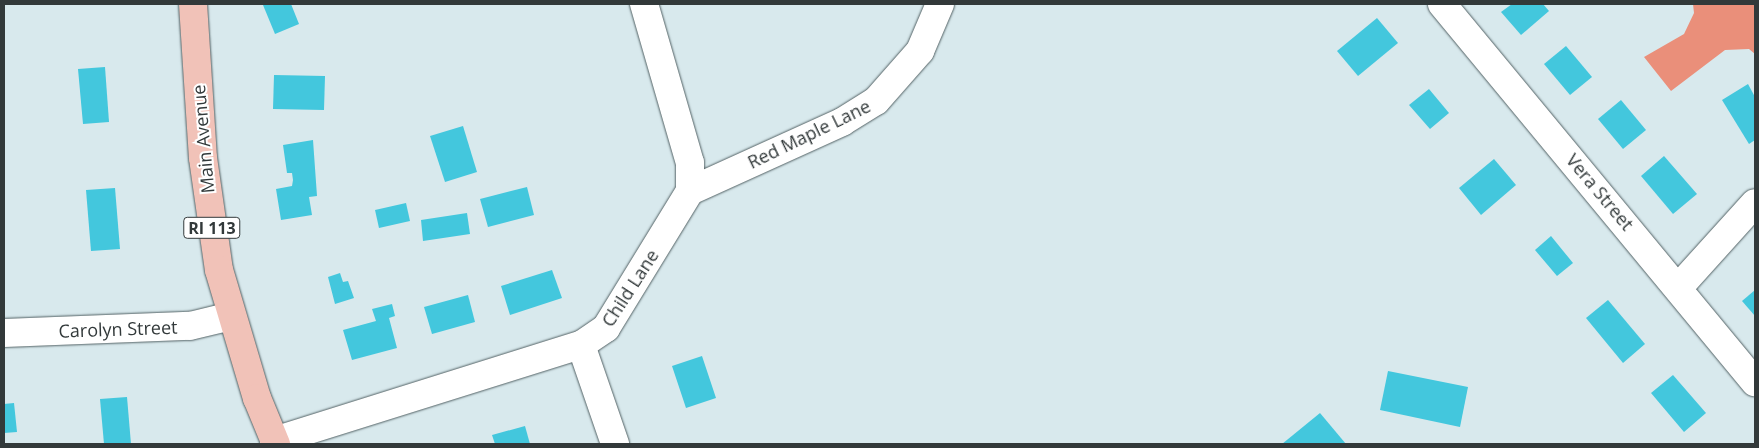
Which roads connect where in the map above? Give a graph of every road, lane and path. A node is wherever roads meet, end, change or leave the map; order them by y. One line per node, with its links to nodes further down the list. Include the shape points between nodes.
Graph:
1 (193, 4): 8 (main road, Main Avenue / RI 113, via 209,214)
2 (644, 4): 5 (street, via 690,163)
3 (940, 4): 5 (street, Red Maple Lane, via 920,50 876,102 842,122)
4 (1442, 4): 7 (street, Vera Street)
5 (690, 191): 10 (street, Child Lane, via 623,305 606,328)
6 (1755, 203): 7 (street)
7 (1679, 287): 11 (street, Vera Street)
8 (231, 316): 9 (street, Carolyn Street, via 190,326); 12 (main road, Main Avenue / RI 113)
9 (4, 333)
10 (581, 345): 12 (street, Child Lane); 13 (street)
11 (1755, 382)
12 (275, 443)
13 (615, 444)

